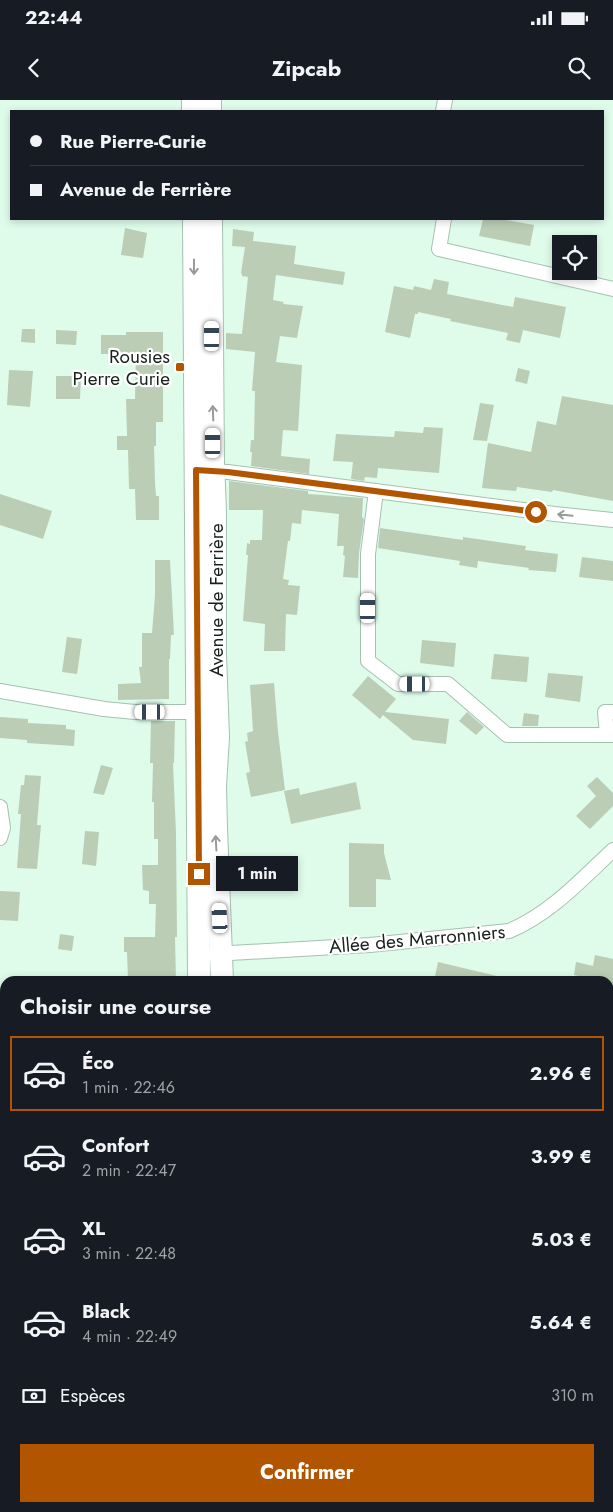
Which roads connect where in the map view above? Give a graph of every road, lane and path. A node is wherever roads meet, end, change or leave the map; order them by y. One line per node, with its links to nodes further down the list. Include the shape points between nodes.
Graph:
1 (194, 220): 5 (main road, Avenue de Ferrière, one-way to 5)
2 (210, 220): 5 (main road, Avenue de Ferrière, one-way to 2)
3 (444, 220): 4 (street, via 439,249)
4 (613, 289)
5 (212, 471): 6 (street); 8 (main road, Avenue de Ferrière); 10 (main road, Avenue de Ferrière)
6 (376, 491): 7 (street, one-way to 6); 13 (street, via 368,554 368,661 398,684 448,684 507,735)
7 (613, 520)
8 (216, 690): 10 (street, via 212,701); 12 (main road, Avenue de Ferrière)
9 (0, 691): 10 (street, via 104,709)
10 (197, 712): 12 (street, via 210,717); 17 (main road, Avenue de Ferrière)
11 (613, 712): 13 (street, via 605,712)
12 (218, 726): 17 (main road, Avenue de Ferrière, one-way to 12)
13 (610, 735)
14 (0, 807): 15 (street)
15 (1, 831)
16 (613, 850): 17 (street, Allée des Marronniers, via 552,906 528,924 509,932 370,945)
17 (212, 953): 18 (main road, Avenue de Ferrière); 19 (main road, Avenue de Ferrière)
18 (199, 976)
19 (220, 976)

